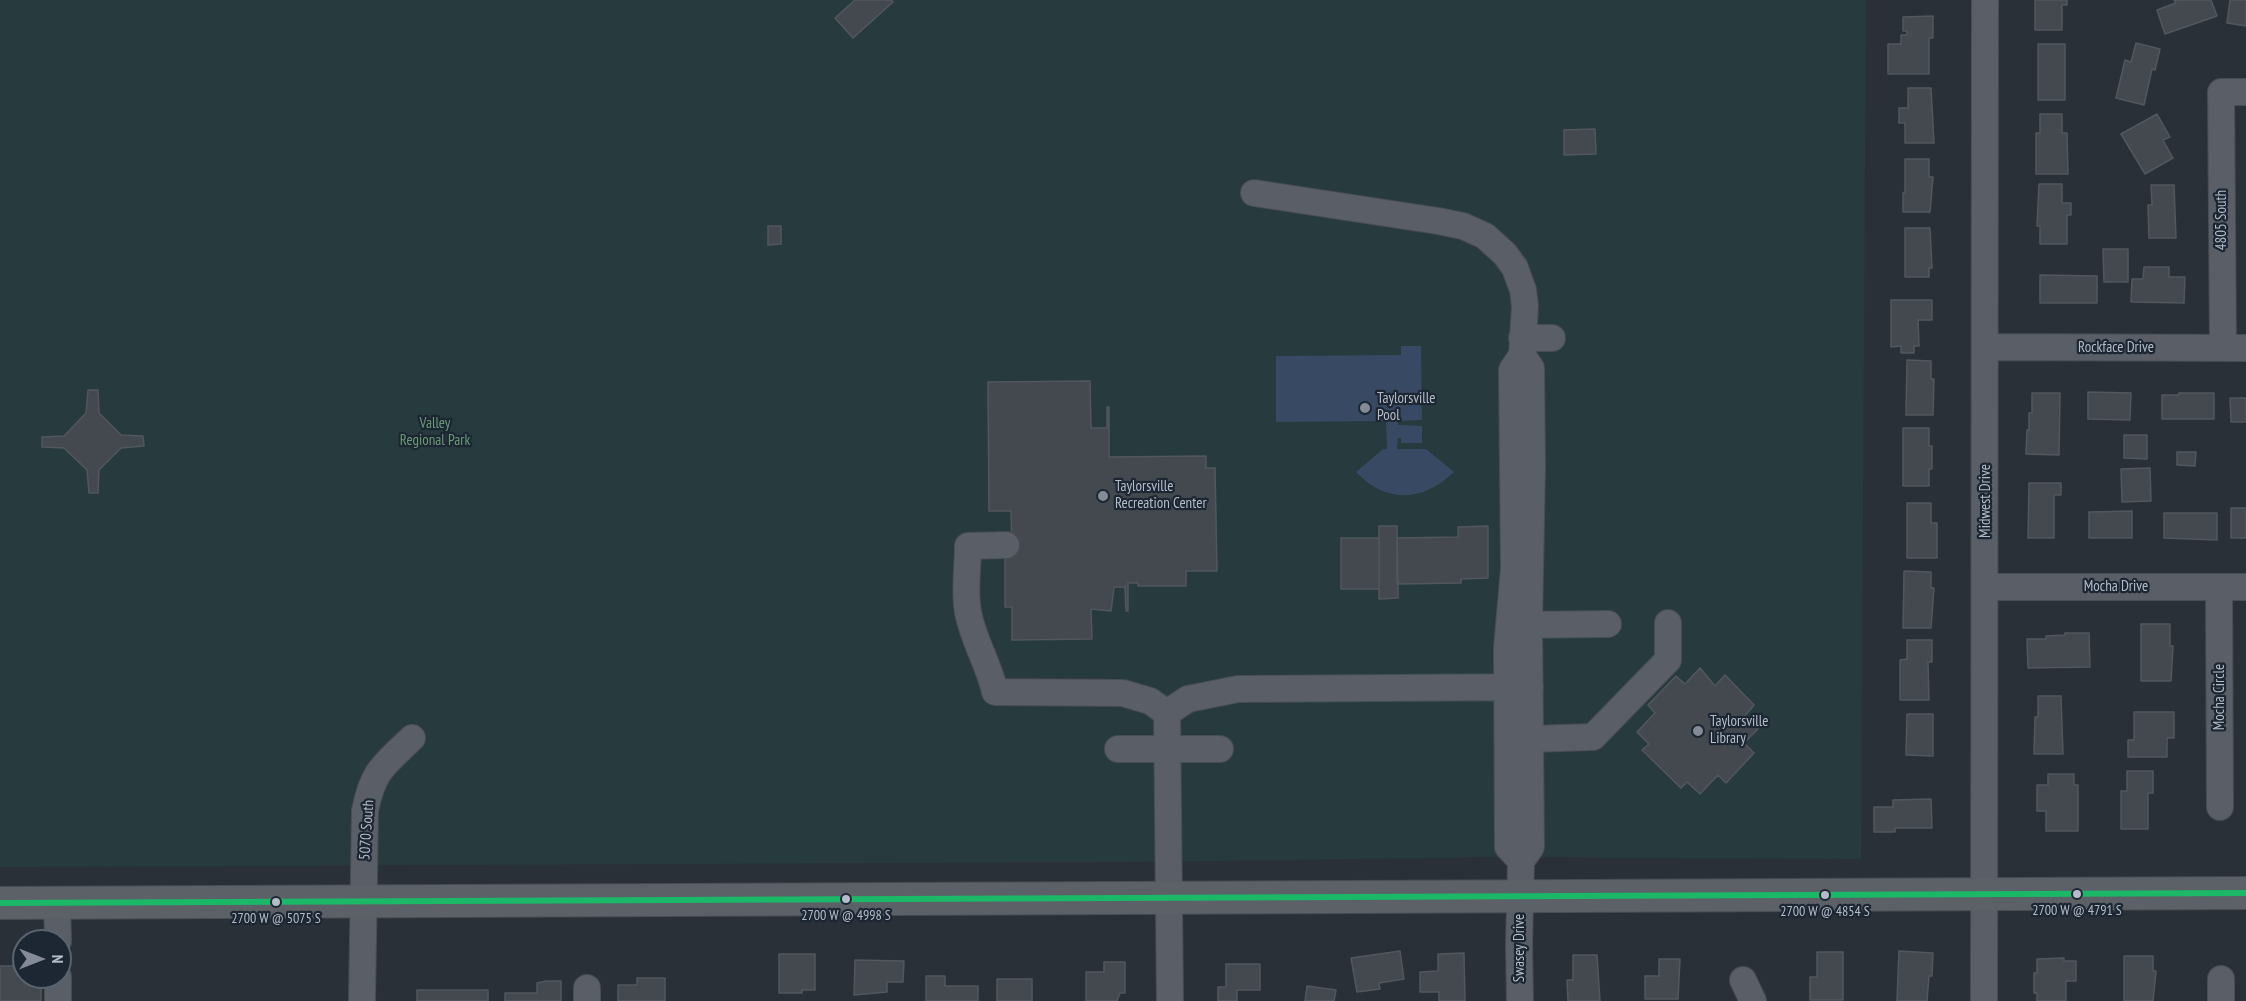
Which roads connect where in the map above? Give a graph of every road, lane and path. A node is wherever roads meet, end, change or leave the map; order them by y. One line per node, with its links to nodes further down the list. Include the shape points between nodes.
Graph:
1 (1985, 0): 6 (street, Midwest Drive)
2 (2234, 92): 7 (street, 4805 South)
3 (1254, 193): 5 (street, via 1474,229 1505,254 1520,279 1525,306)
4 (1552, 338): 5 (street)
5 (1522, 346): 14 (street, via 1531,368 1532,540)
6 (1986, 347): 7 (street, Rockface Drive); 9 (street, Midwest Drive)
7 (2234, 348)
8 (1006, 545): 16 (street, via 968,546 967,609 994,692 1123,693 1150,701)
9 (1985, 587): 10 (street, Mocha Drive); 24 (street, Midwest Drive)
10 (2219, 587): 11 (street, Mocha Drive); 22 (street, Mocha Circle)
11 (2246, 587)
12 (1668, 623): 18 (street, via 1668,660 1593,737)
13 (1608, 624): 14 (street)
14 (1518, 625): 15 (street)
15 (1519, 687): 16 (street, via 1238,690 1188,699); 18 (street); 23 (street, via 1508,847)
16 (1167, 713): 20 (street)
17 (412, 738): 29 (street, 5070 South, via 379,770 370,789)
18 (1530, 739): 23 (street, via 1531,847)
19 (1118, 749): 20 (street)
20 (1168, 749): 21 (street); 27 (street)
21 (1220, 749)
22 (2220, 807)
23 (1521, 861): 26 (street, Swasey Drive)
24 (1984, 893): 25 (main road); 26 (main road); 35 (street, Midwest Drive)
25 (2246, 893)
26 (1521, 895): 27 (main road); 34 (street, Swasey Drive)
27 (1170, 898): 29 (main road); 33 (street)
28 (57, 902): 29 (main road); 30 (main road); 31 (street)
29 (363, 902): 32 (street, 5070 South)
30 (0, 903)
31 (58, 929)
32 (362, 1001)
33 (1170, 1001)
34 (1520, 1001)
35 (1984, 1001)

